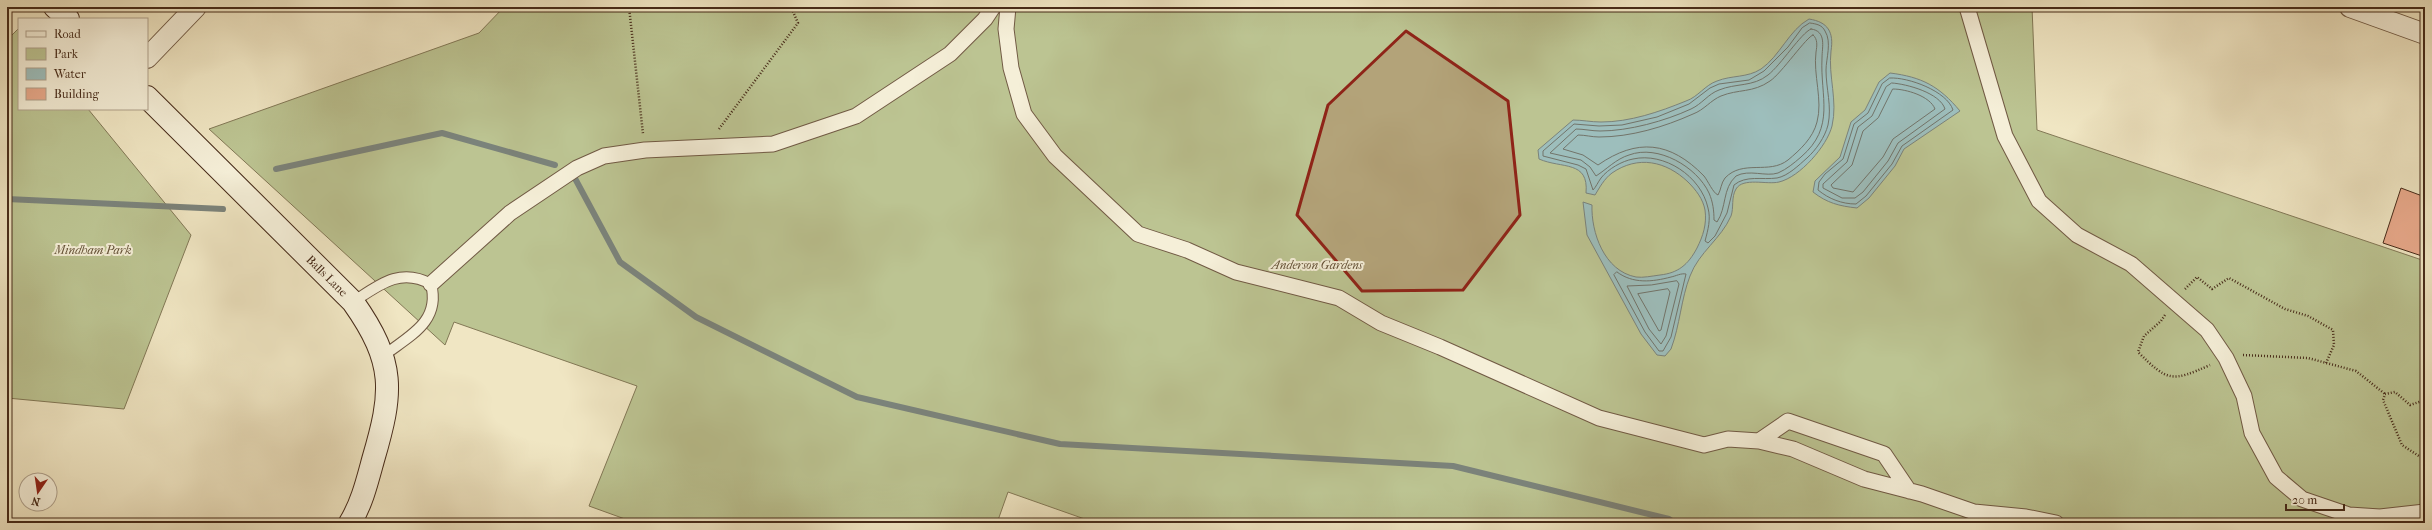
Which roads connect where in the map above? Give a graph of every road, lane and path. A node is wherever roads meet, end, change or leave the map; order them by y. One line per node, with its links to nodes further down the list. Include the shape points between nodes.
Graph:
1 (56, 7): 9 (main road)
2 (196, 7): 11 (street)
3 (629, 7): 14 (path)
4 (791, 7): 13 (path, via 798,23)
5 (993, 7): 13 (street, via 985,19 950,54 856,116 773,144)
6 (1008, 7): 23 (street, via 1006,29 1011,68 1024,114 1055,156 1138,234 1187,250 1236,272 1339,298 1382,323 1599,418 1704,445 1728,440)
7 (1967, 7): 16 (street, via 2005,136 2039,201 2077,235 2131,264)
8 (2350, 7): 10 (street)
9 (67, 18)
10 (2425, 34)
11 (148, 57)
12 (148, 98): 17 (main road, Balls Lane)
13 (705, 147): 14 (street)
14 (645, 150): 15 (street, via 604,156 563,176 510,213)
15 (431, 284): 17 (lane, via 418,277 385,281); 18 (lane, via 434,298 431,314 420,327)
16 (2174, 300): 19 (street, via 2207,330); 19 (path, via 2161,321 2144,336 2138,352 2153,366 2178,378); 20 (path, via 2197,277 2212,289 2229,278 2284,309 2308,316 2333,330 2334,345)
17 (353, 302): 18 (main road, Balls Lane, via 372,332)
18 (383, 356): 27 (main road, Balls Lane, via 389,391 386,418)
19 (2226, 358): 20 (path, via 2260,354 2308,358); 26 (street, via 2244,396 2252,434 2276,477 2302,499 2349,515 2380,517)
20 (2326, 363): 21 (path, via 2356,371)
21 (2385, 394): 22 (path, via 2395,392 2410,405); 24 (path, via 2383,400 2402,445)
22 (2425, 400)
23 (1759, 441): 25 (street, via 1793,449 1864,479); 25 (street, via 1788,421 1884,454)
24 (2425, 460)
25 (1909, 491): 28 (street, via 1974,512)
26 (2425, 513): 29 (street)
27 (357, 517)
28 (2056, 523)
29 (2414, 523)

